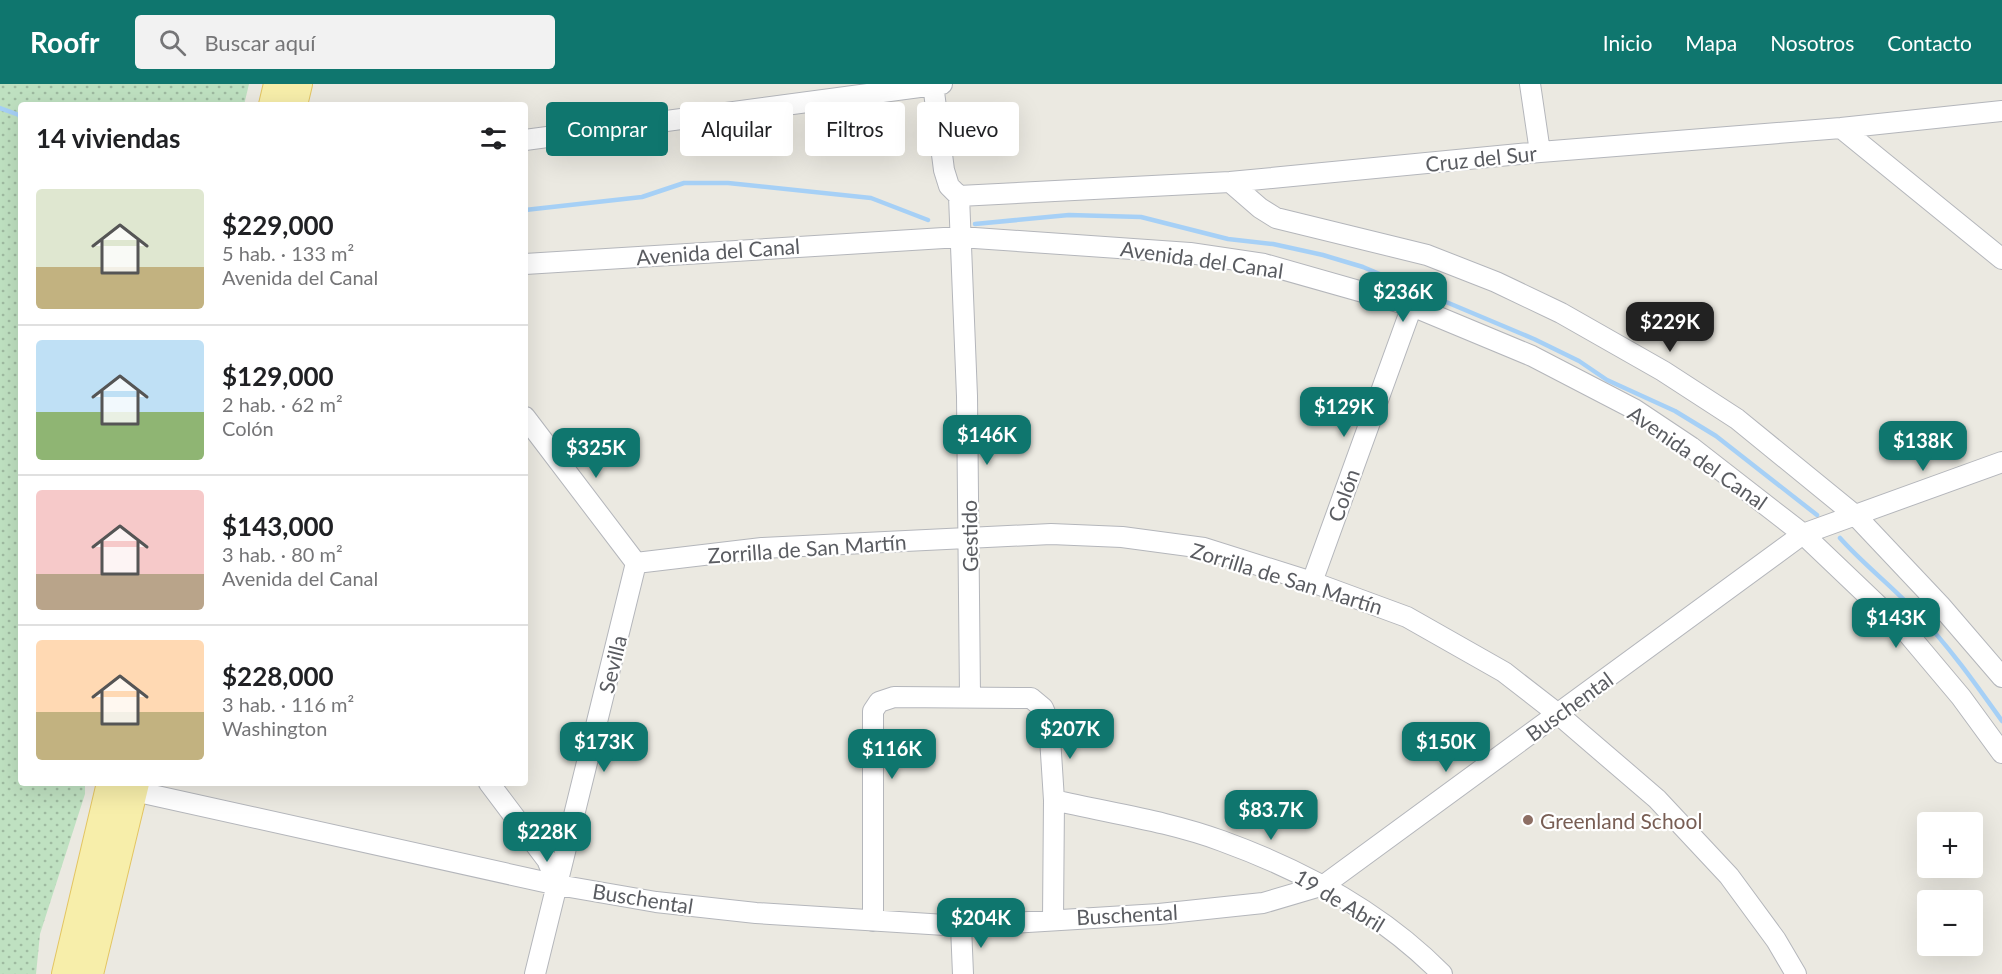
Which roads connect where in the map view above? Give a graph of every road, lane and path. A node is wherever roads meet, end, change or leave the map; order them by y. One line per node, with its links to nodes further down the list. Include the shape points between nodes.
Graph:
1 (277, 84): 5 (main road)
2 (299, 84): 6 (main road)
3 (936, 84): 9 (street); 12 (street, via 944,170)
4 (1530, 84): 10 (street)
5 (273, 102)
6 (295, 102)
7 (2002, 111): 8 (street, Cruz del Sur)
8 (1841, 128): 10 (street, Cruz del Sur); 14 (street)
9 (528, 140)
10 (1540, 152): 11 (street, Cruz del Sur)
11 (1230, 182): 12 (street, Cruz del Sur); 19 (street, via 1276,218 1427,255 1561,313 1737,418)
12 (959, 196): 13 (street, Gestido)
13 (960, 237): 15 (street, Avenida del Canal); 16 (street, Avenida del Canal, via 1132,248 1253,262); 21 (street, Gestido)
14 (2002, 259)
15 (528, 264)
16 (1412, 306): 20 (street, Avenida del Canal, via 1532,356 1634,409 1691,447); 23 (street, Colón)
17 (528, 421): 22 (street)
18 (2002, 462): 19 (street, Buschental)
19 (1856, 516): 20 (street, Buschental); 24 (street)
20 (1803, 534): 26 (street, Buschental); 27 (street, Avenida del Canal, via 1908,634)
21 (969, 538): 22 (street, Zorrilla de San Martín, via 762,548); 23 (street, Zorrilla de San Martín, via 1051,534 1122,537 1203,548); 25 (street, Gestido)
22 (636, 563): 31 (street, Sevilla)
23 (1312, 582): 26 (street, Zorrilla de San Martín, via 1407,617 1504,672)
24 (2002, 677)
25 (970, 696): 30 (street, via 1031,698 1043,708 1049,722); 34 (street, via 894,697 879,702 873,711)
26 (1558, 714): 32 (street, Buschental); 41 (street, Zorrilla de San Martín, via 1657,799 1729,876)
27 (2002, 753)
28 (127, 786): 31 (street, Buschental); 36 (main road); 37 (main road)
29 (491, 786): 31 (street, via 547,860)
30 (1054, 800): 32 (street, 19 de Abril, via 1221,840); 33 (street)
31 (558, 885): 34 (street, Buschental, via 756,914); 38 (street, Sevilla)
32 (1324, 885): 33 (street, Buschental, via 1263,903 1159,914); 40 (street, 19 de Abril, via 1385,926)
33 (1053, 919): 35 (street, Buschental)
34 (873, 921): 35 (street, Buschental)
35 (961, 926): 39 (street)
36 (65, 974)
37 (90, 974)
38 (535, 974)
39 (963, 974)
40 (1442, 974)
41 (1796, 974)

